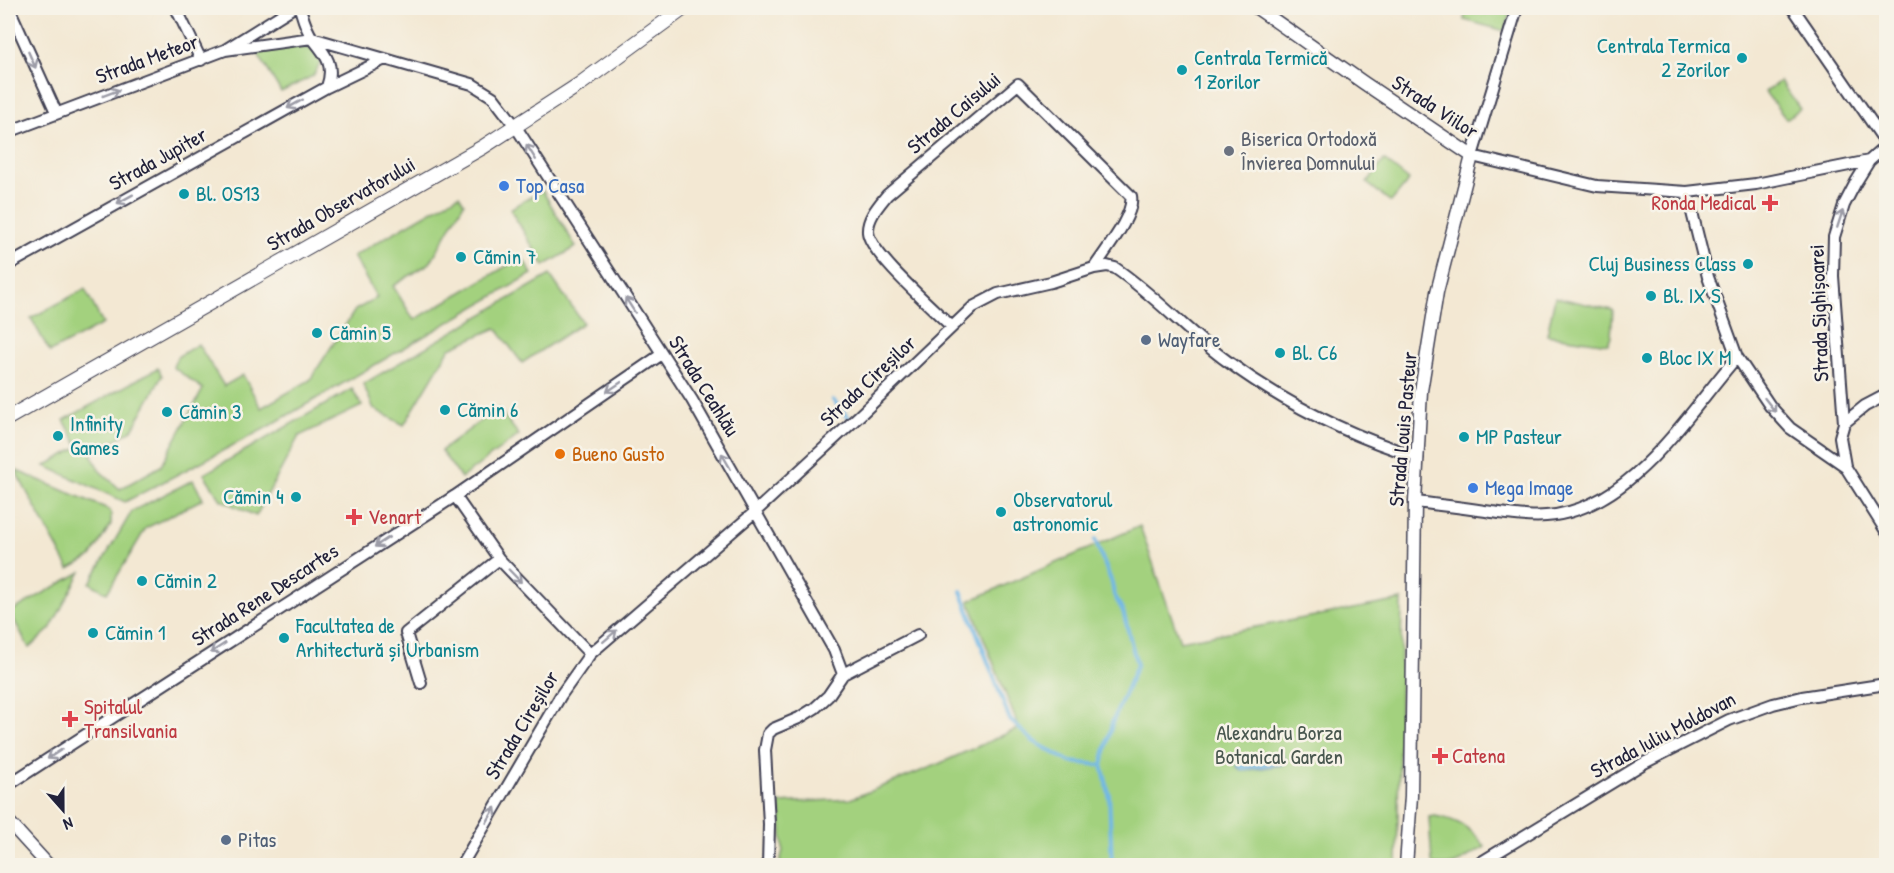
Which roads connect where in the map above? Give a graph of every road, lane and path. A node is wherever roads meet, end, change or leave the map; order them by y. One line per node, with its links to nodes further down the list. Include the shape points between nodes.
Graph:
1 (9, 8): 14 (street, one-way to 14)
2 (176, 8): 12 (street)
3 (291, 8): 10 (street, Strada Meteor)
4 (300, 8): 9 (street)
5 (684, 8): 15 (main road, Strada Observatorului)
6 (1257, 8): 18 (street, Strada Viilor)
7 (1517, 8): 18 (street, Strada Louis Pasteur)
8 (1793, 8): 17 (street)
9 (312, 38): 10 (street); 11 (street); 13 (street, via 330,63)
10 (225, 50): 12 (street, Strada Meteor)
11 (385, 59): 13 (street, Strada Jupiter); 15 (street, via 481,88 499,104)
12 (201, 60): 14 (street, Strada Meteor, one-way to 12)
13 (327, 87): 21 (street, Strada Jupiter, one-way to 21)
14 (56, 112): 16 (street, Strada Meteor)
15 (516, 128): 24 (street, Strada Ceahlău, one-way to 15); 27 (main road, Strada Observatorului)
16 (8, 132)
17 (1887, 144): 19 (street, Strada Sighișoarei)
18 (1472, 156): 20 (street, Strada Viilor, via 1597,186); 29 (street, Strada Louis Pasteur, via 1437,292 1422,391)
19 (1869, 161): 20 (street, Strada Viilor, via 1756,184); 28 (street, Strada Sighișoarei, one-way to 19, via 1833,276 1834,237 1844,205)
20 (1687, 192): 25 (street, via 1708,278)
21 (8, 264)
22 (1094, 268): 23 (street, Strada Cireșilor, via 998,294 973,308); 23 (street, Strada Caisului, via 1131,208 1131,196 1018,84 887,195 870,223 868,233 876,251); 29 (street, Strada Cireșilor, via 1107,266 1124,274 1226,360 1281,396 1355,435)
23 (952, 327): 33 (street, Strada Cireșilor)
24 (662, 354): 31 (street, Strada Rene Descartes, one-way to 31); 33 (street, Strada Ceahlău, one-way to 24)
25 (1737, 357): 30 (street, one-way to 30, via 1790,428); 32 (street, via 1653,458 1613,492 1586,506 1560,514 1529,516)
26 (1887, 396): 28 (street, via 1865,406)
27 (8, 418)
28 (1844, 423): 30 (street, Strada Sighișoarei, via 1840,437)
29 (1418, 458): 32 (street, Strada Louis Pasteur)
30 (1845, 466): 34 (street)
31 (455, 496): 35 (street); 41 (street, Strada Rene Descartes, one-way to 41)
32 (1415, 502): 46 (street, Strada Louis Pasteur, via 1411,796)
33 (756, 511): 37 (street, Strada Cireșilor, one-way to 33); 38 (street, Strada Ceahlău, via 834,650)
34 (1887, 531)
35 (499, 559): 37 (street, one-way to 37); 39 (street, via 406,633)
36 (918, 635): 38 (street)
37 (590, 654): 44 (street, Strada Cireșilor, one-way to 37, via 561,695)
38 (843, 674): 45 (street, via 828,696 799,718 773,729 765,741 770,824)
39 (421, 683)
40 (1887, 684): 47 (street, Strada Iuliu Moldovan, via 1802,697 1729,720 1644,763)
41 (8, 785)
42 (8, 821): 43 (street)
43 (49, 866)
44 (461, 866)
45 (768, 866)
46 (1406, 866)
47 (1475, 866)

